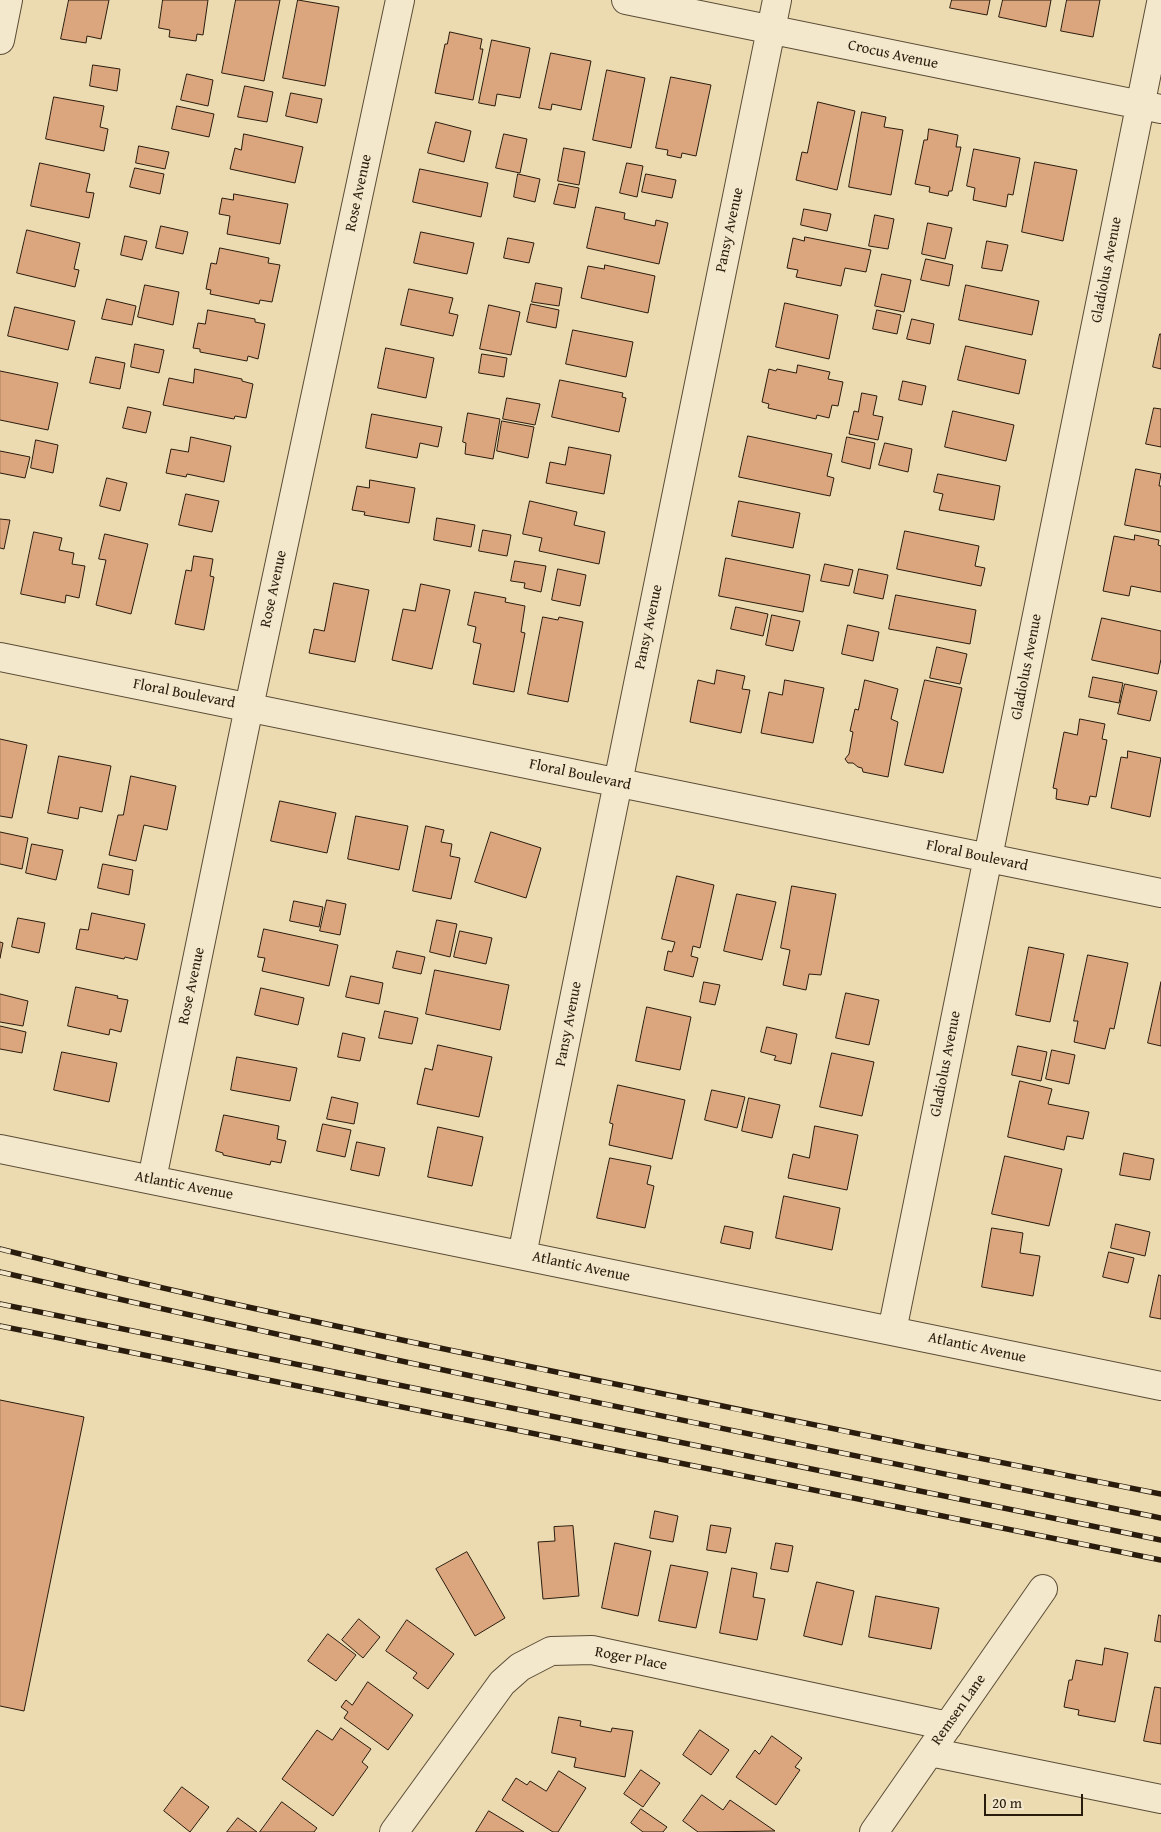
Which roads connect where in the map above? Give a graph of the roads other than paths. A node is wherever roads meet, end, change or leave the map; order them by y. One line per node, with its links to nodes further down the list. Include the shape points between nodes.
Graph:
1 (8, 0): 7 (street)
2 (400, 0): 10 (street, Rose Avenue)
3 (626, 0): 6 (street, Crocus Avenue)
4 (778, 0): 6 (street, Pansy Avenue)
5 (1161, 3): 8 (street, Gladiolus Avenue)
6 (771, 30): 8 (street, Crocus Avenue); 11 (street, Pansy Avenue)
7 (0, 40)
8 (1151, 107): 12 (street, Gladiolus Avenue)
9 (0, 657): 10 (street, Floral Boulevard)
10 (249, 707): 11 (street, Floral Boulevard); 15 (street, Rose Avenue)
11 (617, 783): 12 (street, Floral Boulevard); 16 (street, Pansy Avenue)
12 (988, 858): 13 (street, Floral Boulevard); 17 (street, Gladiolus Avenue)
13 (1161, 893)
14 (0, 1149): 15 (street, Atlantic Avenue)
15 (152, 1180): 16 (street, Atlantic Avenue)
16 (522, 1255): 17 (street, Atlantic Avenue)
17 (892, 1330): 18 (street, Atlantic Avenue)
18 (1161, 1386)
19 (1043, 1589): 20 (street, Remsen Lane)
20 (948, 1726): 21 (street, Remsen Lane); 23 (street, Roger Place, via 592,1650 551,1651 520,1666 502,1683)
21 (930, 1752): 22 (street); 24 (street, Remsen Lane)
22 (1161, 1800)
23 (394, 1832)
24 (874, 1832)

